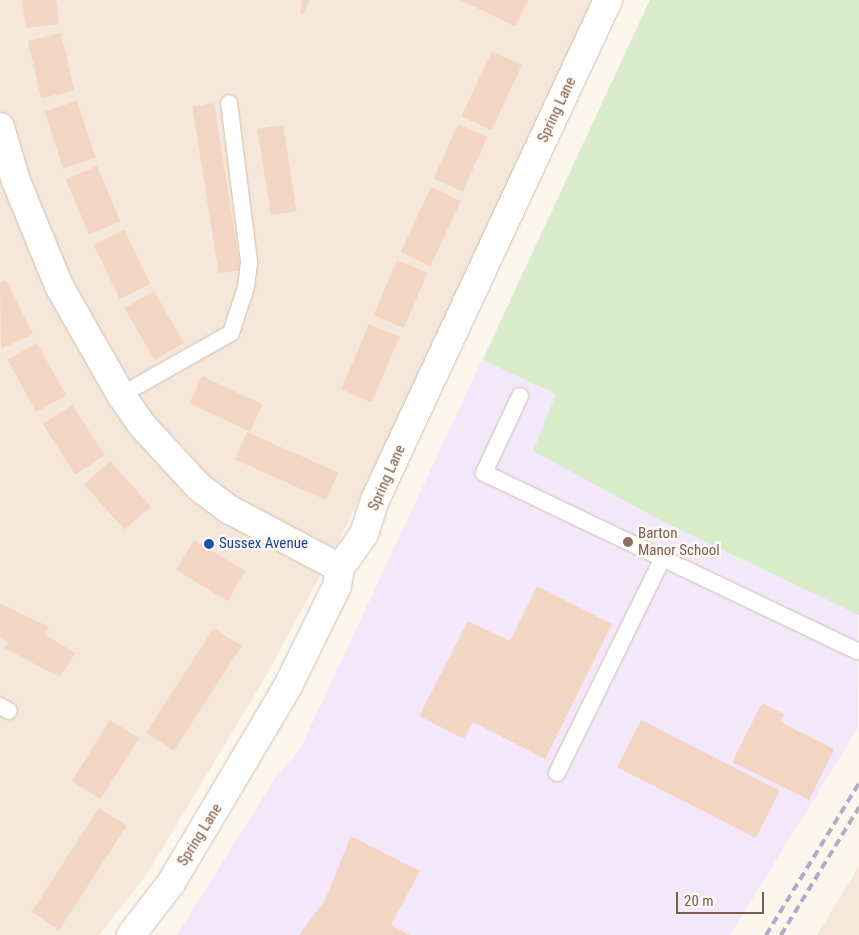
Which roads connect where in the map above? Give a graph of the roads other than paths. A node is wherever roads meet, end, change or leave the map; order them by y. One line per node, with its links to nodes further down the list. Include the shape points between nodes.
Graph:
1 (608, 0): 8 (street, Spring Lane, via 375,500 364,534)
2 (229, 102): 5 (lane, via 249,262 246,287 231,333)
3 (0, 127): 4 (street)
4 (8, 184): 5 (street, via 59,286)
5 (120, 395): 8 (street, via 167,456 199,487 230,510)
6 (520, 396): 7 (lane, via 484,473)
7 (663, 558): 9 (lane); 10 (lane)
8 (340, 568): 11 (street, Spring Lane, via 337,586 259,739 171,883)
9 (858, 651)
10 (557, 773)
11 (132, 935)

